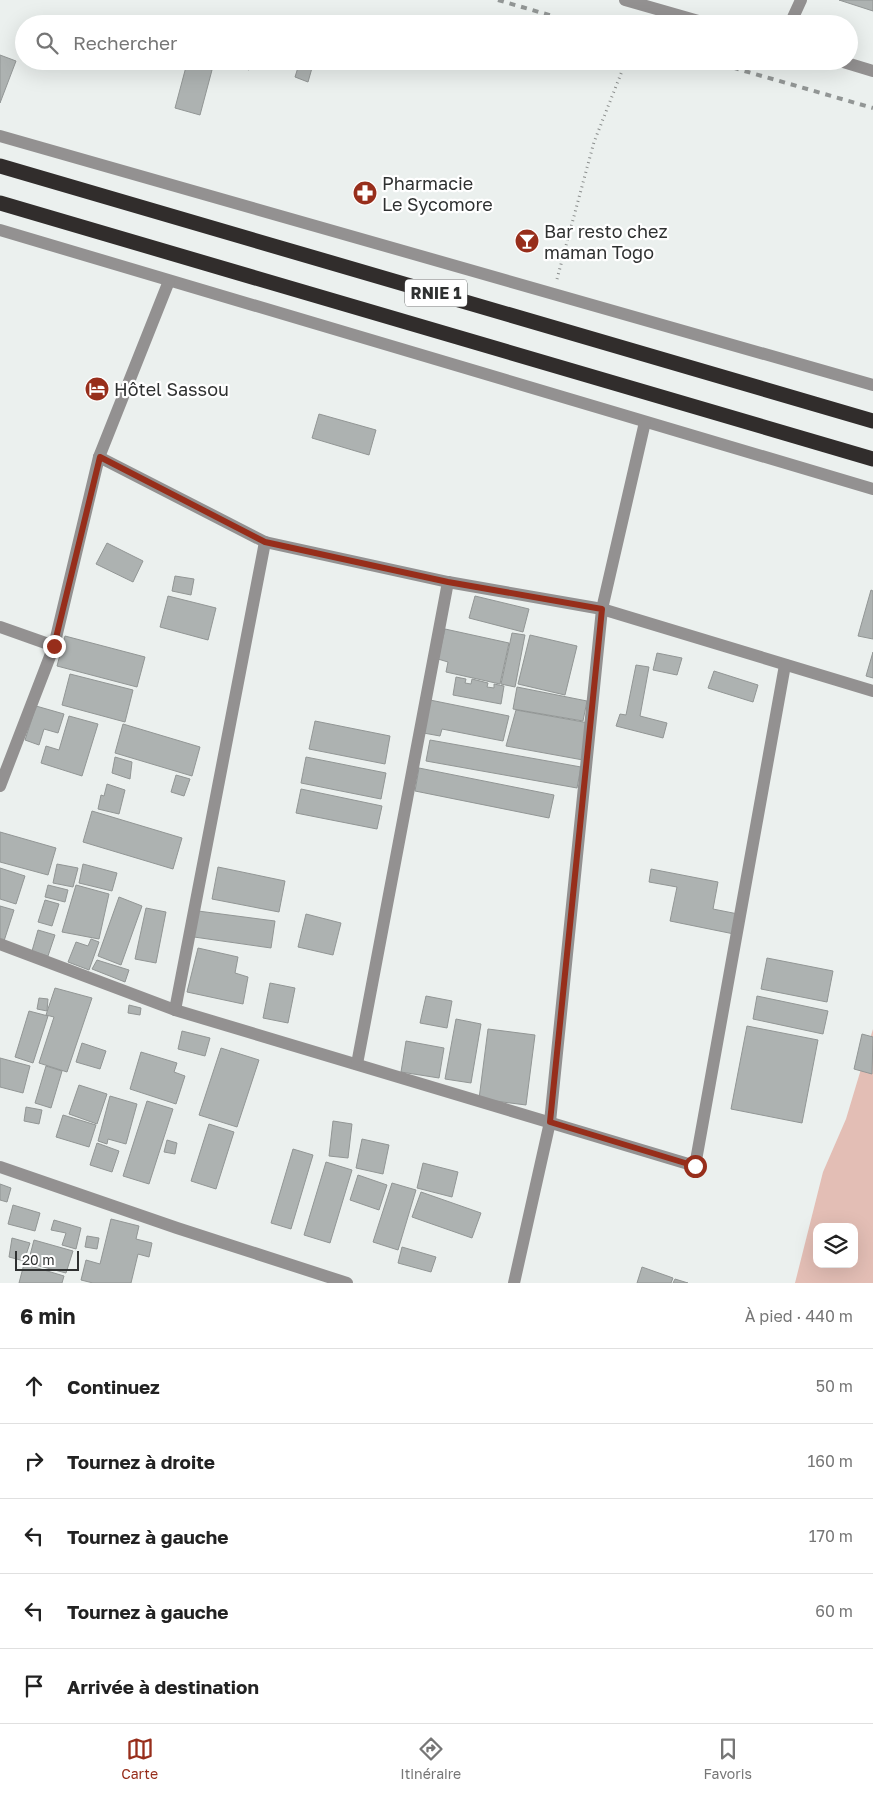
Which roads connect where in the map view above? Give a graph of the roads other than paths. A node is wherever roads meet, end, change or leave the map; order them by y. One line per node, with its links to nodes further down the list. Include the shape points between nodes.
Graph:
1 (625, 0): 3 (street)
2 (801, 0): 4 (street)
3 (678, 15)
4 (794, 15)
5 (858, 66): 6 (street)
6 (873, 71)
7 (0, 136): 12 (street)
8 (0, 166): 13 (highway, RNIE 1)
9 (0, 204): 16 (highway, RNIE 1)
10 (0, 230): 11 (street)
11 (169, 280): 14 (street); 15 (street)
12 (873, 385)
13 (873, 421)
14 (645, 422): 17 (street); 20 (street)
15 (100, 457): 18 (street); 22 (street)
16 (873, 459)
17 (873, 489)
18 (265, 542): 19 (street); 27 (street)
19 (448, 582): 20 (street); 28 (street)
20 (602, 609): 23 (street); 29 (street)
21 (0, 627): 22 (street)
22 (54, 646): 25 (street)
23 (785, 665): 24 (street); 29 (street, via 695,1166)
24 (873, 691)
25 (0, 786)
26 (0, 944): 27 (street)
27 (175, 1010): 28 (street)
28 (357, 1064): 29 (street)
29 (550, 1122): 32 (street)
30 (0, 1166): 31 (street)
31 (347, 1283)
32 (514, 1283)

